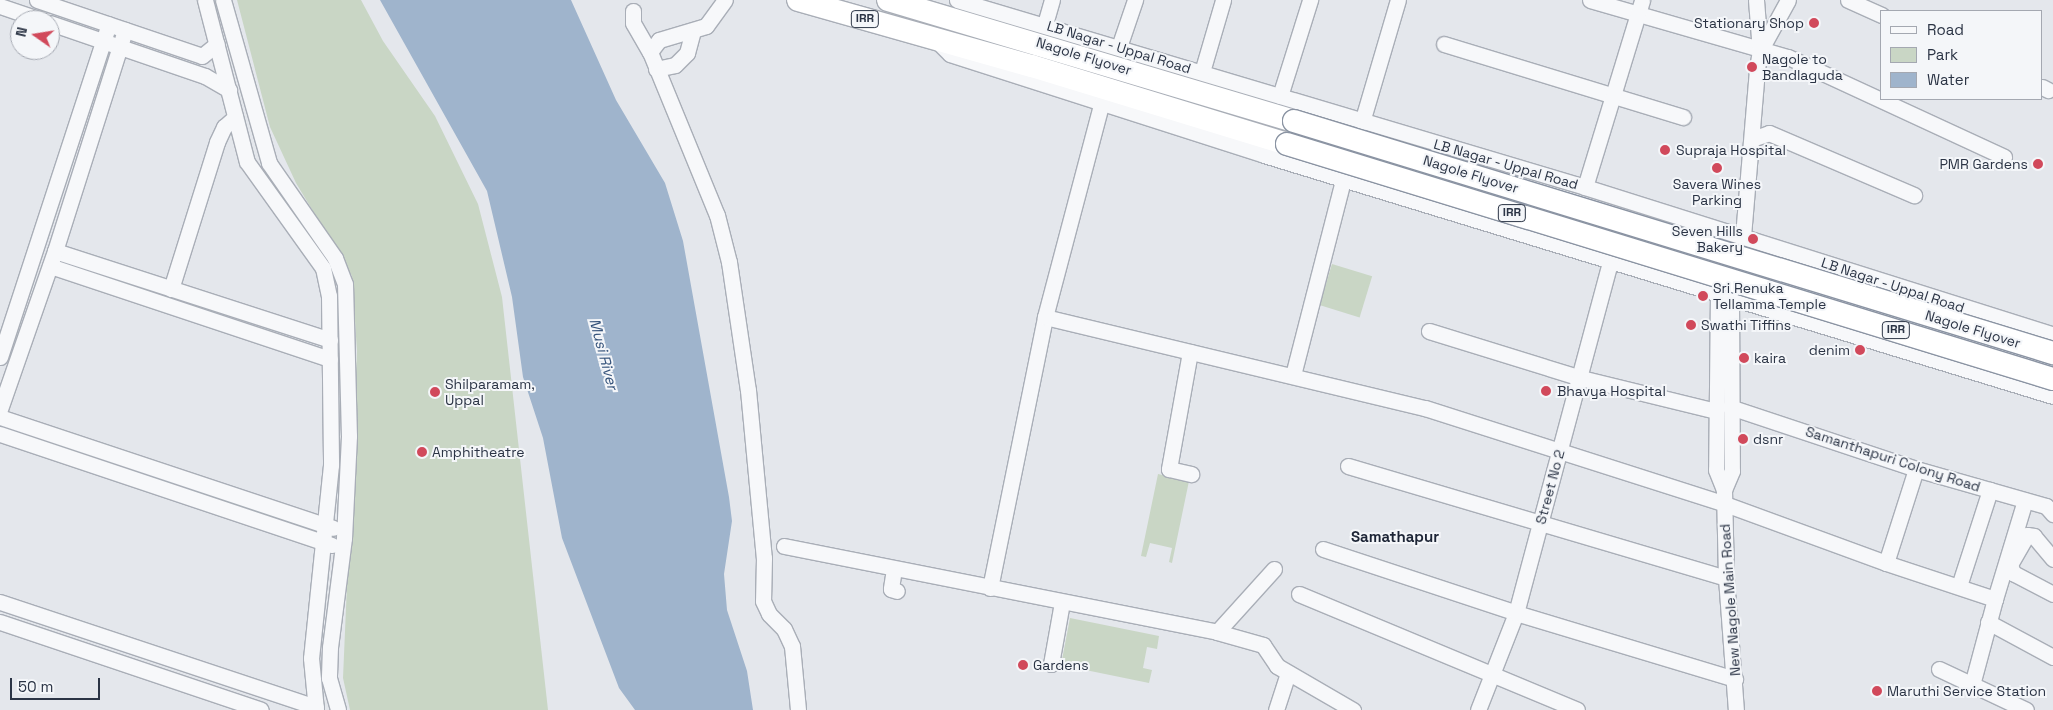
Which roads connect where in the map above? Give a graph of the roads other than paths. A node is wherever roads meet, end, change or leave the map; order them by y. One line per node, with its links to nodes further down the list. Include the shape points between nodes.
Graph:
1 (37, 0): 21 (street)
2 (205, 0): 28 (street)
3 (222, 0): 48 (street)
4 (725, 0): 25 (street, via 706,26)
5 (798, 0): 26 (highway, IRR)
6 (888, 0): 70 (highway, Nagole Flyover / IRR, bridge)
7 (960, 0): 22 (street, LB Nagar - Uppal Road)
8 (1052, 0): 22 (street)
9 (1135, 0): 31 (street)
10 (1223, 0): 35 (street)
11 (1310, 0): 38 (street)
12 (1398, 0): 44 (street)
13 (1590, 0): 20 (street)
14 (1642, 0): 20 (street)
15 (1756, 0): 32 (street)
16 (1788, 0): 32 (street)
17 (1848, 0): 19 (street)
18 (633, 11): 33 (street, via 633,23)
19 (1880, 14)
20 (1637, 15): 32 (street); 37 (street)
21 (109, 24): 24 (street); 27 (street)
22 (1045, 24): 31 (street, LB Nagar - Uppal Road)
23 (60, 26): 27 (street)
24 (125, 30): 28 (street, via 202,56); 30 (street)
25 (693, 31): 33 (street, via 659,40); 34 (street, via 687,53 675,64)
26 (933, 38): 41 (street, via 950,54); 75 (highway, Nagole Flyover / IRR, bridge)
27 (103, 41): 30 (street); 54 (street)
28 (217, 44): 36 (street)
29 (1444, 44): 37 (street)
30 (120, 47): 36 (street, via 205,76); 56 (street)
31 (1119, 47): 35 (street, LB Nagar - Uppal Road)
32 (1760, 51): 39 (street, via 1797,61); 45 (street)
33 (650, 52): 34 (street)
34 (656, 69): 124 (street, via 717,214 729,262 750,410 764,558 763,601 792,646)
35 (1202, 72): 38 (street, LB Nagar - Uppal Road)
36 (229, 90): 42 (street)
37 (1613, 95): 43 (street); 51 (street)
38 (1280, 96): 44 (street, LB Nagar - Uppal Road)
39 (1880, 99)
40 (1881, 100): 47 (street)
41 (1102, 102): 49 (street); 62 (street)
42 (235, 117): 50 (street, via 247,162); 59 (street, via 224,127 217,142)
43 (1683, 117)
44 (1362, 122): 46 (street, LB Nagar - Uppal Road)
45 (1752, 139): 52 (street, via 1769,132); 55 (street)
46 (1439, 145): 51 (street, LB Nagar - Uppal Road); 53 (street)
47 (2004, 157)
48 (269, 163): 50 (street); 92 (street, via 335,258 345,284 349,436)
49 (1343, 180): 53 (street); 73 (street)
50 (261, 183): 66 (street, via 323,268 329,296)
51 (1585, 187): 55 (street, LB Nagar - Uppal Road)
52 (1914, 195)
53 (1424, 203): 57 (street)
54 (42, 233): 56 (street); 71 (street)
55 (1743, 236): 60 (street, LB Nagar - Uppal Road)
56 (57, 244): 58 (street); 59 (street)
57 (1611, 259): 61 (street); 74 (street, Street No 2)
58 (50, 266): 67 (street); 78 (street)
59 (172, 288): 63 (street)
60 (1926, 296): 65 (street, LB Nagar - Uppal Road); 69 (street)
61 (1729, 298): 69 (street); 77 (street, New Nagole Main Road); 79 (street, New Nagole Main Road)
62 (1045, 317): 68 (street); 103 (street)
63 (285, 325): 66 (street); 67 (street)
64 (1429, 331): 74 (street)
65 (2053, 335)
66 (330, 340): 72 (street)
67 (277, 342): 72 (street)
68 (1190, 352): 73 (street); 85 (street, via 1169,469)
69 (1912, 352): 76 (street)
70 (2053, 353)
71 (0, 357)
72 (330, 359): 91 (street, via 331,465)
73 (1293, 375): 82 (street, via 1425,408)
74 (1581, 378): 79 (street); 82 (street, Street No 2)
75 (2053, 380)
76 (2053, 396)
77 (1730, 407): 84 (street, Samanthapuri Colony Road); 87 (street, New Nagole Main Road, via 1732,471)
78 (0, 409)
79 (1716, 411): 87 (street, New Nagole Main Road, via 1716,470)
80 (0, 417): 91 (street)
81 (0, 434): 93 (street)
82 (1560, 449): 87 (street); 90 (street, Street No 2)
83 (1348, 466): 90 (street)
84 (1916, 469): 86 (street, Samanthapuri Colony Road); 98 (street)
85 (1191, 474)
86 (1990, 490): 88 (street, Samanthapuri Colony Road); 102 (street)
87 (1724, 497): 98 (street); 101 (street, New Nagole Main Road)
88 (2025, 500): 89 (street, Samanthapuri Colony Road, via 2046,506); 107 (street)
89 (2053, 514)
90 (1540, 523): 101 (street); 110 (street, Street No 2)
91 (324, 526): 92 (street); 93 (street)
92 (344, 531): 95 (street)
93 (324, 542): 95 (street); 121 (street, via 311,658)
94 (784, 546): 99 (street)
95 (343, 549): 123 (street, via 329,678)
96 (1324, 549): 110 (street)
97 (2053, 559): 106 (street, via 2034,536 2027,535 2010,565 2013,573)
98 (1886, 563): 102 (street)
99 (894, 569): 103 (street); 104 (street, via 891,589)
100 (1274, 569): 113 (street)
101 (1726, 578): 119 (street, New Nagole Main Road)
102 (1959, 586): 107 (street)
103 (990, 588): 109 (street, via 1012,597)
104 (897, 591)
105 (1299, 594): 118 (street)
106 (2053, 594)
107 (1995, 599): 112 (street)
108 (0, 602): 121 (street)
109 (1062, 602): 113 (street); 115 (street)
110 (1516, 613): 118 (street, Street No 2); 119 (street)
111 (0, 622): 122 (street)
112 (1988, 622): 114 (street); 120 (street)
113 (1217, 632): 117 (street, via 1263,644 1277,666)
114 (2053, 657)
115 (1051, 664)
116 (1939, 669): 120 (street)
117 (1288, 673): 125 (street); 126 (street)
118 (1492, 675): 127 (street, Street No 2); 128 (street)
119 (1735, 679): 129 (street, New Nagole Main Road)
120 (1972, 684): 130 (street)
121 (316, 708)
122 (261, 710)
123 (338, 710)
124 (798, 710)
125 (1276, 710)
126 (1353, 710)
127 (1478, 710)
128 (1577, 710)
129 (1736, 710)
130 (2026, 710)

